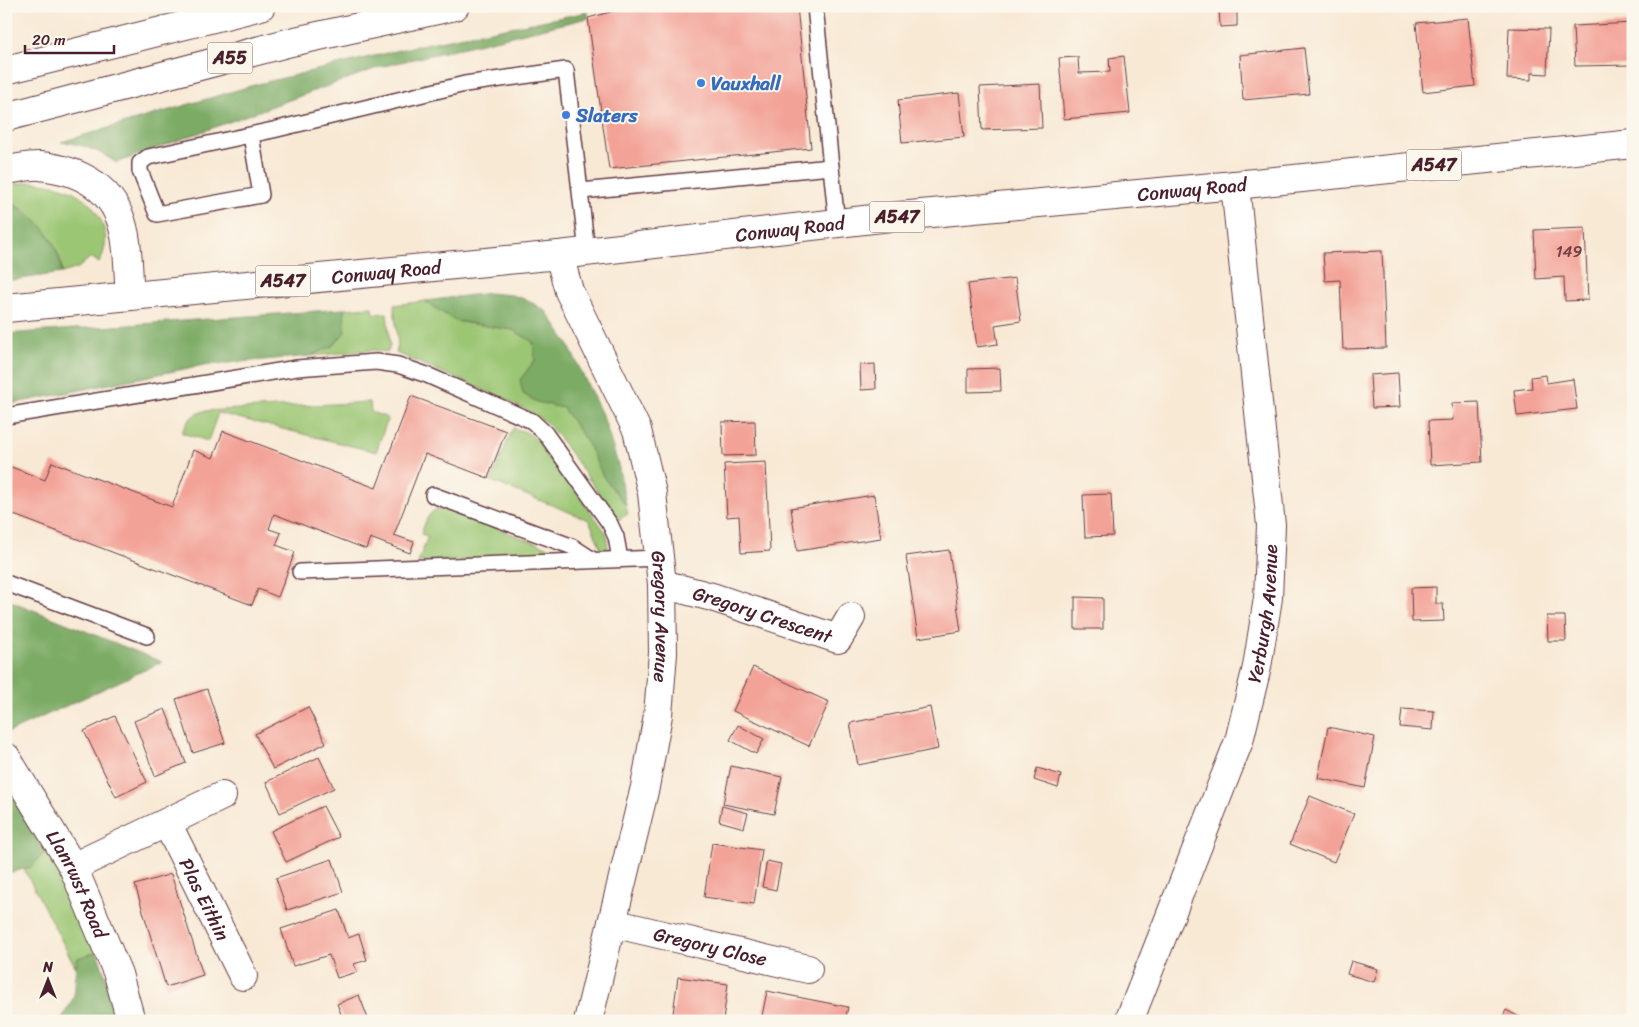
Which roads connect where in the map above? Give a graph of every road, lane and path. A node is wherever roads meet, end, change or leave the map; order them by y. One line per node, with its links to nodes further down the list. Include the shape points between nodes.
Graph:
1 (262, 6): 4 (main road, A55)
2 (455, 6): 5 (main road, A55, via 291,42)
3 (815, 6): 8 (lane)
4 (6, 70)
5 (6, 117)
6 (252, 134): 6 (lane, via 261,195 158,214 140,171 140,163 148,157); 11 (lane, via 465,84 566,70)
7 (1633, 144): 10 (main road, Conway Road / A547)
8 (831, 167): 11 (lane); 12 (lane)
9 (6, 170): 15 (main road, via 39,165 73,172 96,184 117,210 124,231)
10 (1235, 185): 12 (main road, Conway Road / A547); 35 (main road, Yerburgh Avenue, via 1271,525 1268,598 1257,667 1239,741)
11 (581, 191): 13 (lane)
12 (837, 224): 13 (main road, Conway Road / A547)
13 (587, 252): 14 (main road, Conway Road / A547)
14 (559, 255): 15 (main road, Conway Road / A547); 21 (main road, Gregory Avenue, via 569,291 637,430 652,494)
15 (130, 296): 16 (main road, Conway Road / A547)
16 (6, 308)
17 (6, 416): 20 (lane, via 297,368 376,362 398,365 532,422 545,433 610,524)
18 (433, 495): 19 (lane, via 573,547)
19 (593, 560): 20 (lane); 22 (lane)
20 (620, 560): 21 (lane)
21 (661, 571): 24 (main road, Gregory Crescent, via 712,597 838,639); 30 (main road, Gregory Avenue, via 663,653 658,715 646,787)
22 (300, 572)
23 (6, 583): 25 (lane)
24 (851, 616)
25 (147, 636)
26 (6, 757): 29 (main road, Llanrwst Road)
27 (222, 796): 28 (main road)
28 (167, 822): 29 (main road); 32 (main road, Plas Eithin)
29 (73, 867): 33 (main road, Llanrwst Road, via 118,974)
30 (612, 923): 31 (main road, Gregory Close); 34 (main road, Gregory Avenue)
31 (808, 970)
32 (242, 976)
33 (132, 1021)
34 (588, 1021)
35 (1129, 1021)

